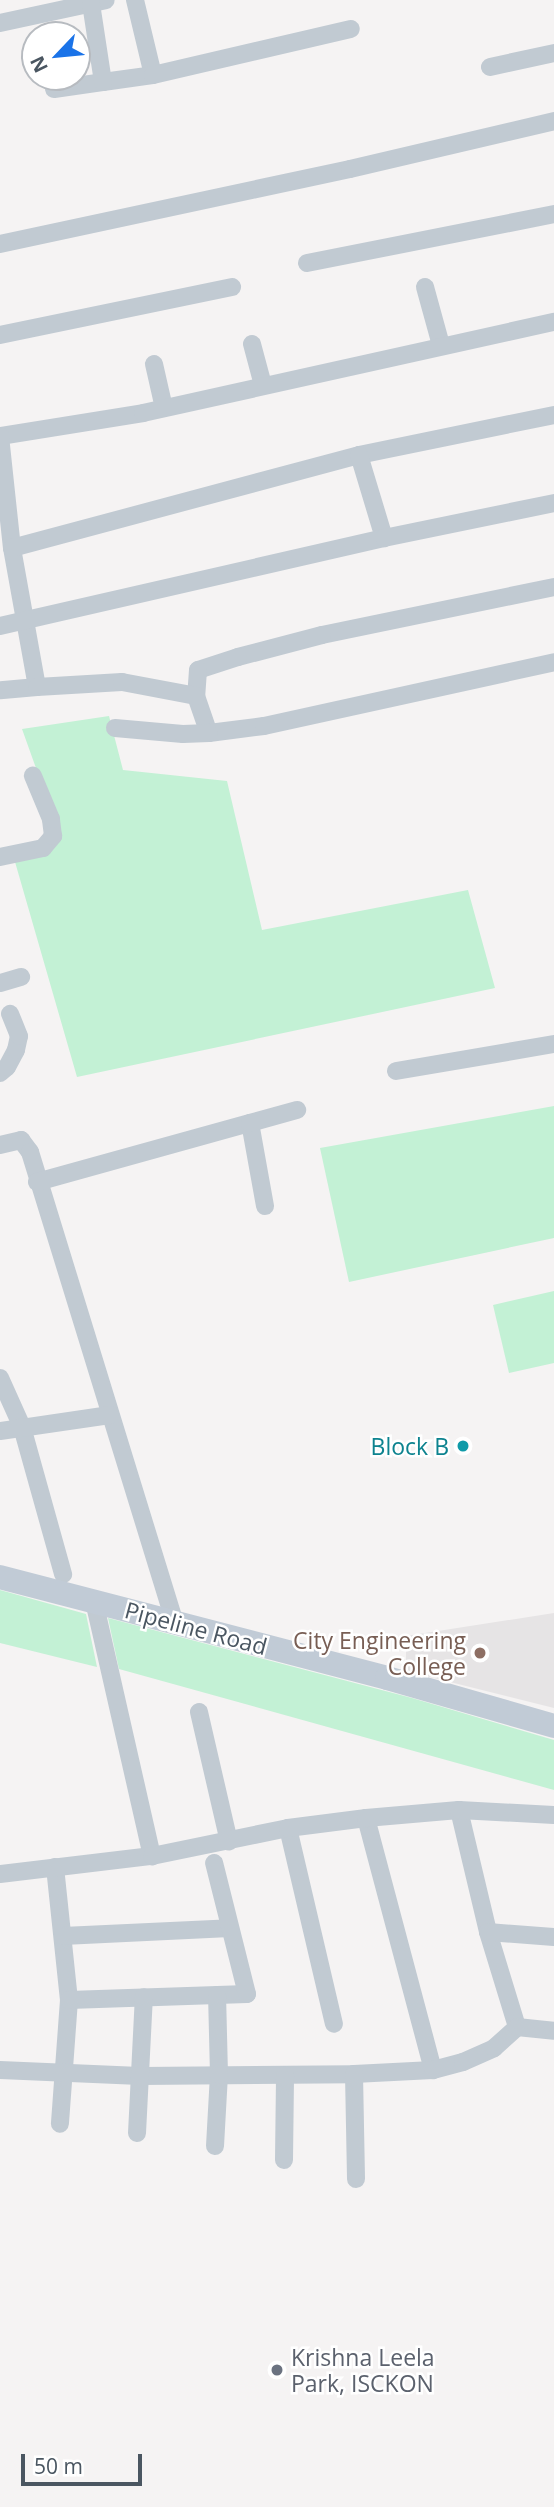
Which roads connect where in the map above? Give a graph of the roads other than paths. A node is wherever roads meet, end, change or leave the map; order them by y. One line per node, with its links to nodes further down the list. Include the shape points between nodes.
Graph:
1 (135, 0): 7 (street)
2 (99, 2): 3 (street); 8 (street)
3 (0, 23)
4 (351, 29): 7 (street)
5 (554, 53): 6 (street)
6 (490, 67)
7 (153, 75): 8 (street)
8 (103, 82): 9 (street)
9 (91, 84)
10 (554, 121): 12 (street)
11 (554, 214): 13 (street)
12 (0, 244)
13 (307, 263)
14 (232, 287): 17 (street)
15 (425, 287): 19 (street)
16 (554, 322): 19 (street)
17 (0, 335)
18 (253, 344): 21 (street)
19 (441, 345): 21 (street)
20 (154, 364): 22 (street)
21 (263, 386): 22 (street)
22 (164, 408): 24 (street)
23 (554, 415): 25 (street)
24 (0, 436): 28 (street)
25 (359, 455): 27 (street); 28 (street)
26 (554, 503): 27 (street)
27 (384, 537): 30 (street)
28 (12, 548): 30 (street)
29 (554, 587): 35 (street, via 238,657 198,670)
30 (24, 620): 31 (street); 33 (street)
31 (0, 626)
32 (554, 662): 37 (street, via 264,726)
33 (37, 687): 34 (street); 35 (street, via 122,682)
34 (0, 690)
35 (196, 696): 37 (street)
36 (115, 728): 37 (street)
37 (209, 733)
38 (33, 776): 39 (street, via 53,836 43,848)
39 (0, 857)
40 (21, 976): 41 (street)
41 (0, 983)
42 (10, 1014): 45 (street, via 19,1035 8,1067)
43 (554, 1044): 44 (street)
44 (396, 1070)
45 (0, 1073)
46 (297, 1110): 47 (street)
47 (250, 1123): 49 (street); 50 (street)
48 (0, 1145): 49 (street, via 25,1142)
49 (37, 1182): 52 (street)
50 (265, 1206)
51 (0, 1378): 53 (street)
52 (110, 1415): 53 (street); 58 (street)
53 (22, 1427): 54 (street); 55 (street)
54 (0, 1431)
55 (63, 1573)
56 (0, 1577): 57 (street, Pipeline Road)
57 (94, 1601): 58 (street, Pipeline Road); 66 (street)
58 (175, 1622): 60 (street, Pipeline Road)
59 (199, 1712): 65 (street)
60 (554, 1726)
61 (459, 1810): 62 (street); 63 (street); 71 (street)
62 (554, 1815)
63 (366, 1818): 64 (street); 81 (street)
64 (288, 1828): 65 (street); 77 (street)
65 (229, 1842): 66 (street)
66 (152, 1856): 68 (street)
67 (214, 1863): 70 (street)
68 (55, 1867): 69 (street); 72 (street)
69 (0, 1874)
70 (230, 1928): 72 (street); 74 (street, via 247,1994)
71 (488, 1932): 73 (street); 78 (street)
72 (63, 1936): 76 (street)
73 (554, 1937)
74 (217, 1995): 75 (street); 84 (street)
75 (144, 1997): 76 (street); 86 (street)
76 (69, 2000): 82 (street)
77 (334, 2024)
78 (517, 2027): 79 (street); 81 (street, via 487,2052)
79 (554, 2031)
80 (0, 2070): 82 (street)
81 (433, 2070): 83 (street)
82 (64, 2072): 86 (street); 87 (street)
83 (354, 2074): 85 (street); 91 (street)
84 (219, 2075): 85 (street); 86 (street); 89 (street)
85 (285, 2075): 90 (street)
86 (140, 2076): 88 (street)
87 (60, 2124)
88 (137, 2133)
89 (215, 2146)
90 (284, 2160)
91 (356, 2179)

